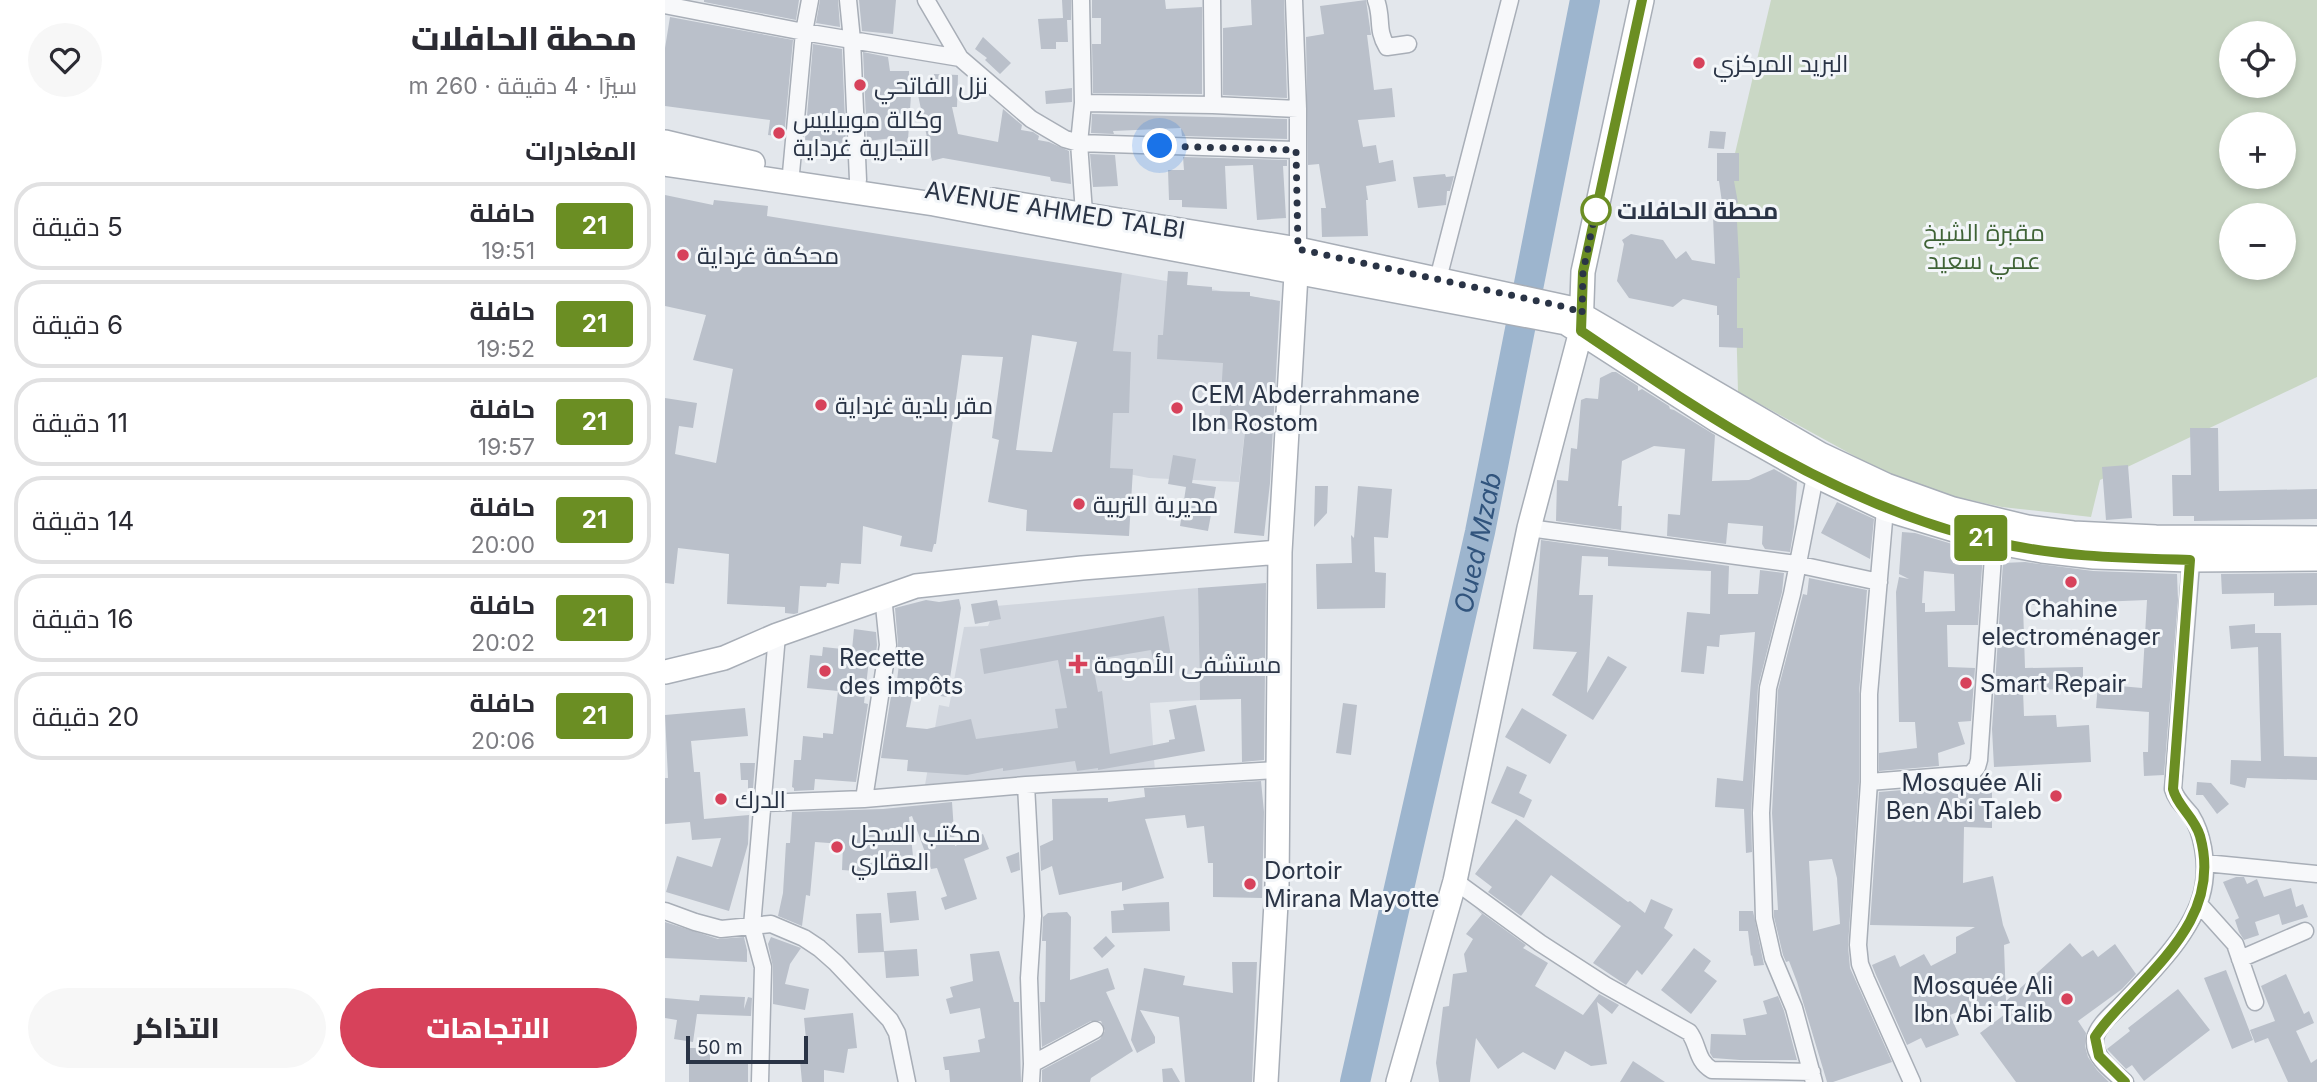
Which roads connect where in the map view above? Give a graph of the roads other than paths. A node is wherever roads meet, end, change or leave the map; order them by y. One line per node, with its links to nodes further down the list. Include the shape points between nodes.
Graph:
1 (810, 0): 11 (street)
2 (848, 0): 12 (street)
3 (926, 0): 14 (street)
4 (1081, 0): 15 (street)
5 (1297, 0): 17 (street)
6 (1376, 0): 13 (street, via 1380,36 1387,47)
7 (1510, 0): 26 (street)
8 (1642, 0): 27 (main road)
9 (1208, 2): 16 (street)
10 (665, 5): 11 (street)
11 (804, 33): 12 (street); 22 (street)
12 (852, 40): 14 (street); 23 (street)
13 (1408, 44)
14 (960, 58): 19 (street, via 1031,119)
15 (1083, 103): 16 (street); 19 (street)
16 (1213, 105): 17 (street)
17 (1298, 109): 20 (street)
18 (665, 142): 22 (main road, AVENUE AHMED TALBI)
19 (1079, 143): 20 (street); 24 (street)
20 (1296, 150): 25 (street)
21 (665, 164): 25 (main road)
22 (791, 173): 23 (main road, AVENUE AHMED TALBI)
23 (858, 180): 24 (main road, AVENUE AHMED TALBI)
24 (1084, 214): 25 (main road, AVENUE AHMED TALBI)
25 (1297, 260): 26 (main road, AVENUE AHMED TALBI); 34 (main road)
26 (1442, 286): 27 (main road, AVENUE AHMED TALBI)
27 (1575, 319): 28 (main road); 30 (main road)
28 (1817, 464): 29 (main road); 31 (main road, via 1954,509 2027,527); 37 (street)
29 (1885, 509): 33 (main road); 38 (street)
30 (1529, 528): 37 (street); 49 (main road)
31 (2194, 537): 32 (main road); 36 (street)
32 (2317, 538)
33 (1994, 542): 36 (main road, via 2094,557); 43 (street, via 1977,767 1971,774)
34 (1280, 552): 39 (main road, via 930,584); 42 (main road)
35 (2317, 559): 36 (main road)
36 (2190, 560): 47 (street, via 2173,789 2194,820)
37 (1796, 564): 38 (street); 58 (street, via 1768,688 1762,899 1773,958 1794,1008)
38 (1879, 582): 43 (street, via 1869,694)
39 (883, 596): 40 (main road); 45 (street, via 888,645)
40 (777, 635): 41 (main road, via 724,658); 46 (street)
41 (665, 672)
42 (1277, 769): 44 (street); 63 (main road, via 1277,886)
43 (1868, 782): 65 (street, via 1859,954)
44 (1026, 785): 45 (street); 57 (street, via 1033,916)
45 (864, 799): 46 (street)
46 (763, 803): 52 (street)
47 (2205, 863): 48 (street); 50 (street)
48 (2317, 874)
49 (1455, 881): 58 (street, via 1605,985 1689,1032 1701,1061 1713,1070); 64 (main road)
50 (2199, 904): 54 (street, via 2235,944); 59 (street, via 2170,950 2095,1037 2099,1056)
51 (665, 911): 52 (street, via 710,927)
52 (752, 926): 60 (street, via 763,967); 61 (street, via 779,927 836,962 890,1020)
53 (2305, 932): 54 (street)
54 (2240, 959): 55 (street)
55 (2255, 1002)
56 (1095, 1030): 57 (street)
57 (1032, 1064): 62 (street)
58 (1813, 1077)
59 (2123, 1081)
60 (760, 1082)
61 (907, 1082)
62 (1031, 1082)
63 (1266, 1082)
64 (1398, 1082)
65 (1912, 1082)

